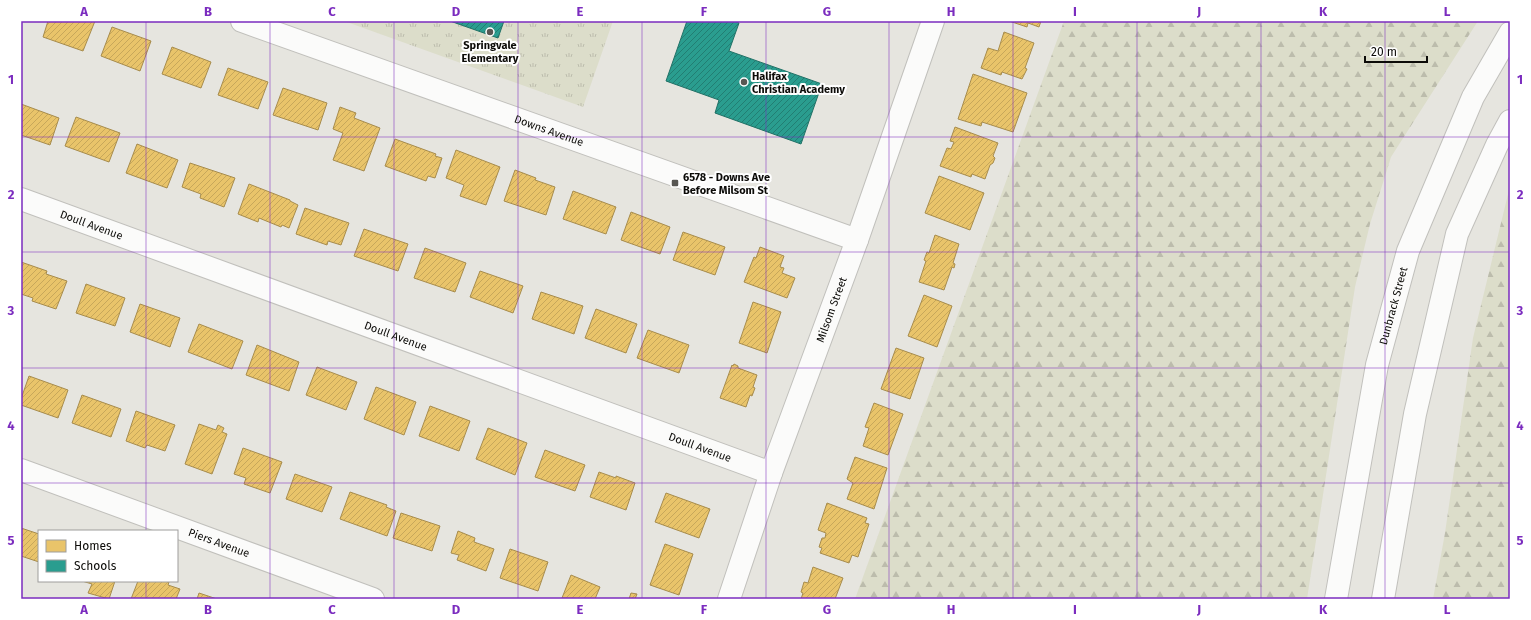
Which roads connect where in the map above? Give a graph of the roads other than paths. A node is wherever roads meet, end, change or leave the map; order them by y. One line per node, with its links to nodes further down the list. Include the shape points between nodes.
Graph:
1 (242, 21): 6 (street, Downs Avenue)
2 (933, 21): 6 (street, Milsom Street)
3 (1510, 33): 11 (street, Dunbrack Street, via 1473,97 1408,252 1377,366)
4 (1510, 120): 12 (street, via 1458,234 1415,414)
5 (21, 199): 8 (street, Doull Avenue)
6 (857, 240): 8 (street, Milsom Street)
7 (21, 470): 9 (street, Piers Avenue)
8 (771, 472): 10 (street, Milsom Street)
9 (373, 599)
10 (730, 599)
11 (1336, 599)
12 (1383, 599)

